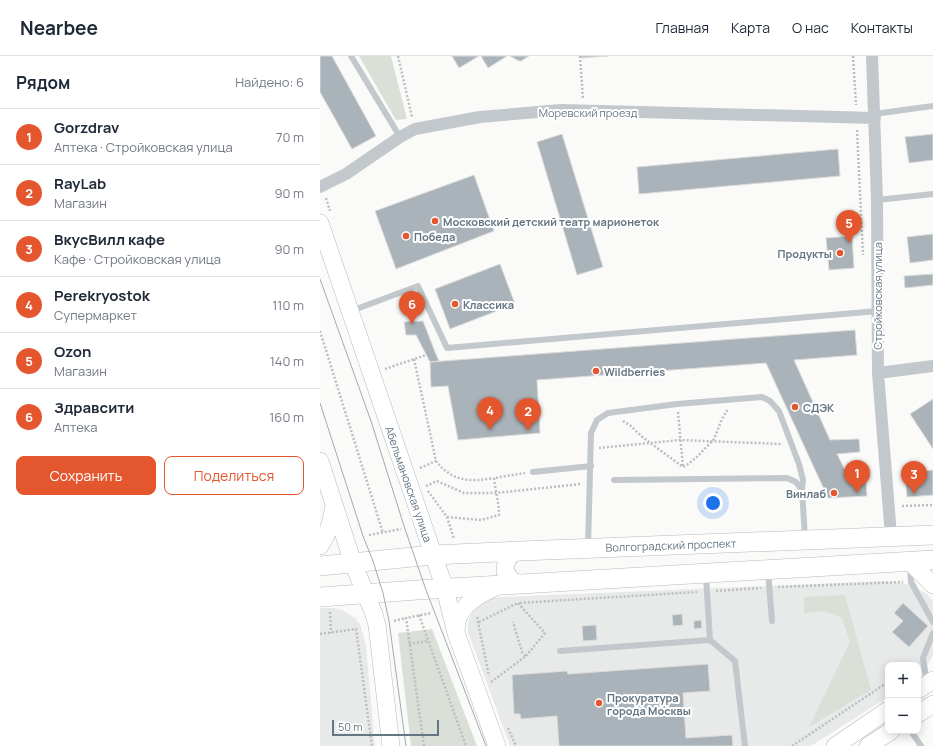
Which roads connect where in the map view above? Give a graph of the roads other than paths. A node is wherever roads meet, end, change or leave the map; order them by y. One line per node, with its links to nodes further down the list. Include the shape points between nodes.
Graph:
1 (351, 56): 5 (lane)
2 (872, 56): 4 (street, Стройковская улица)
3 (933, 106): 4 (lane)
4 (874, 116): 5 (street, Моревский проезд, via 561,110 480,117 415,129); 8 (street, Стройковская улица)
5 (400, 136): 6 (street, Моревский проезд, via 346,174)
6 (320, 187)
7 (933, 194): 8 (lane)
8 (877, 200): 10 (street, Стройковская улица)
9 (320, 223): 11 (main road, Абельмановская улица)
10 (878, 311): 11 (lane, via 447,348 418,286); 13 (street, Стройковская улица)
11 (350, 312): 26 (main road, Абельмановская улица)
12 (933, 366): 13 (street)
13 (878, 373): 21 (street, Стройковская улица)
14 (320, 460): 19 (main road)
15 (590, 466): 16 (lane); 18 (lane, via 592,433 597,420 608,413 762,397 779,411 802,474); 24 (lane)
16 (533, 472)
17 (614, 480): 18 (lane, via 787,478 796,482)
18 (802, 490): 22 (lane)
19 (334, 505): 23 (main road, via 330,524); 29 (main road)
20 (933, 535): 21 (main road, Волгоградский проспект)
21 (890, 536): 22 (main road, Волгоградский проспект)
22 (805, 540): 24 (main road, Волгоградский проспект)
23 (320, 546)
24 (588, 548): 25 (main road, Волгоградский проспект)
25 (521, 551): 26 (main road, Волгоградский проспект); 33 (main road, via 510,555 506,571 512,581)
26 (433, 555): 29 (main road, Волгоградский проспект); 36 (main road, Абельмановская улица)
27 (933, 560): 28 (main road)
28 (909, 561): 31 (main road); 35 (main road); 40 (lane, via 911,582)
29 (353, 563): 30 (main road, Волгоградский проспект); 37 (main road)
30 (320, 566)
31 (768, 569): 32 (main road); 39 (lane)
32 (706, 573): 33 (main road); 43 (lane)
33 (523, 584): 34 (main road)
34 (498, 585): 36 (main road); 41 (main road, via 471,601 457,621)
35 (933, 585)
36 (445, 589): 37 (main road); 41 (main road, Абельмановская улица)
37 (366, 594): 38 (main road); 51 (main road, via 377,624)
38 (325, 603)
39 (772, 621)
40 (933, 622)
41 (456, 633): 52 (main road, Абельмановская улица)
42 (933, 633): 45 (lane, via 923,658)
43 (710, 640): 44 (lane); 53 (lane, via 735,661)
44 (560, 651)
45 (928, 682)
46 (933, 704): 48 (main road)
47 (885, 712): 54 (main road)
48 (921, 712)
49 (886, 734): 55 (main road)
50 (913, 734): 56 (lane)
51 (391, 746)
52 (497, 746)
53 (745, 746)
54 (835, 746)
55 (868, 746)
56 (921, 746)

